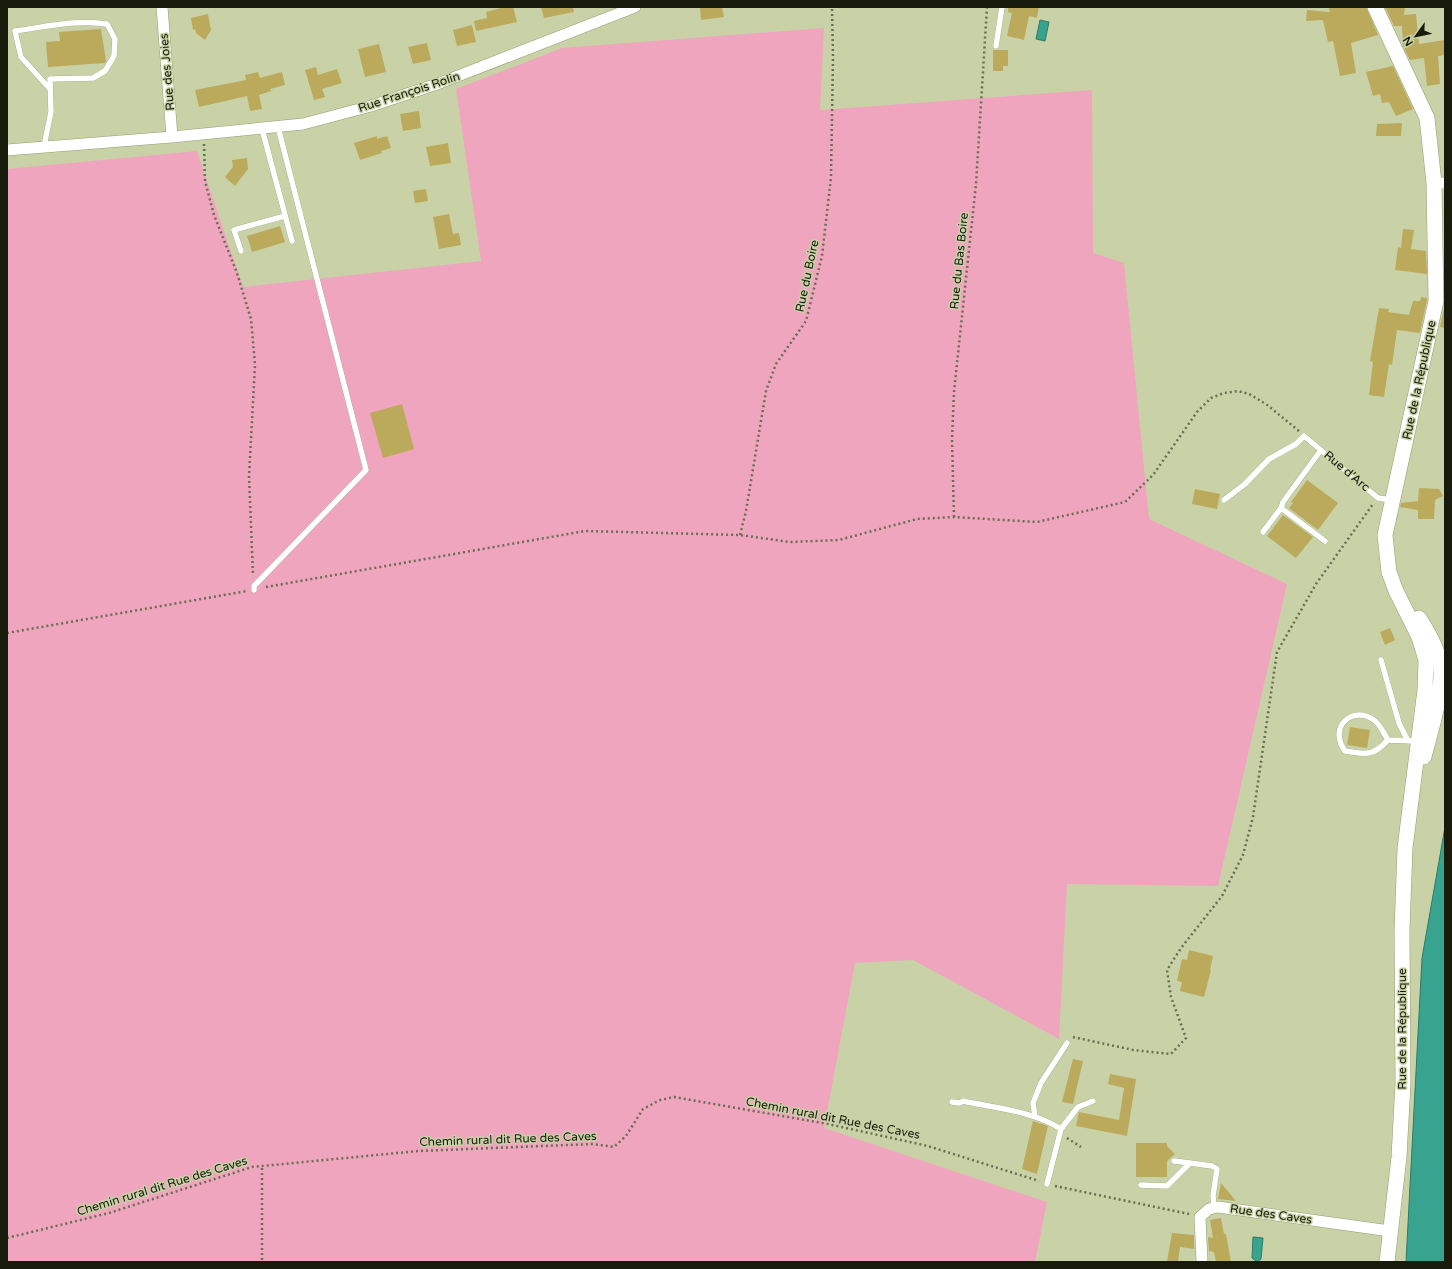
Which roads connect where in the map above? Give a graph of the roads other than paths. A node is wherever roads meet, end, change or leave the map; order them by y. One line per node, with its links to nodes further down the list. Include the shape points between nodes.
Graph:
1 (162, 7): 9 (street, Rue des Joies)
2 (635, 7): 7 (street, Rue François Rolin, via 440,83 371,106 303,124)
3 (1002, 7): 5 (lane)
4 (1375, 7): 12 (main road, Rue de la République, via 1428,118)
5 (996, 46)
6 (50, 89): 6 (lane, via 50,79 93,78 105,71 114,56 115,39 107,24 64,24 15,31 22,57); 10 (lane, via 51,112)
7 (278, 127): 8 (street, Rue François Rolin); 22 (lane, via 366,470)
8 (262, 129): 9 (street, Rue François Rolin); 13 (lane)
9 (172, 137): 10 (street, Rue François Rolin)
10 (44, 146): 11 (street, Rue François Rolin)
11 (7, 150)
12 (1440, 183): 18 (main road, Rue de la République, via 1436,301)
13 (285, 216): 14 (lane); 15 (lane, via 234,230)
14 (292, 241)
15 (241, 251)
16 (1321, 450): 17 (lane, Rue d’Arc, via 1304,436 1296,444 1269,460); 18 (lane, Rue d’Arc, via 1378,498); 19 (lane)
17 (1224, 500)
18 (1392, 500): 23 (main road, Rue de la République, via 1385,535 1389,572 1419,637)
19 (1281, 508): 20 (lane); 21 (lane)
20 (1264, 532)
21 (1325, 541)
22 (254, 588)
23 (1436, 652): 26 (main road, Rue de la République); 27 (main road, Rue de la République, via 1441,664 1440,687)
24 (1381, 660): 26 (lane, via 1399,723)
25 (1388, 740): 25 (lane, via 1375,720 1364,715 1354,716 1345,721 1338,732 1339,743 1346,751 1369,754 1380,749); 26 (lane)
26 (1413, 741): 27 (main road, Rue de la République)
27 (1412, 796): 38 (main road, Rue de la République, via 1405,848 1402,930 1403,1083 1399,1157)
28 (1067, 1042): 31 (lane, via 1038,1090 1033,1103)
29 (1093, 1101): 32 (lane, via 1078,1107)
30 (952, 1102): 31 (lane, via 963,1101)
31 (1035, 1117): 32 (lane, via 1048,1121)
32 (1060, 1131): 35 (lane)
33 (1174, 1161): 34 (lane)
34 (1190, 1163): 36 (lane, via 1167,1186); 37 (lane, via 1217,1169)
35 (1048, 1184)
36 (1141, 1185)
37 (1214, 1208): 38 (street, Rue des Caves); 39 (street, Rue des Caves, via 1200,1216)
38 (1390, 1231): 40 (main road, Rue de la République)
39 (1202, 1262)
40 (1387, 1262)

